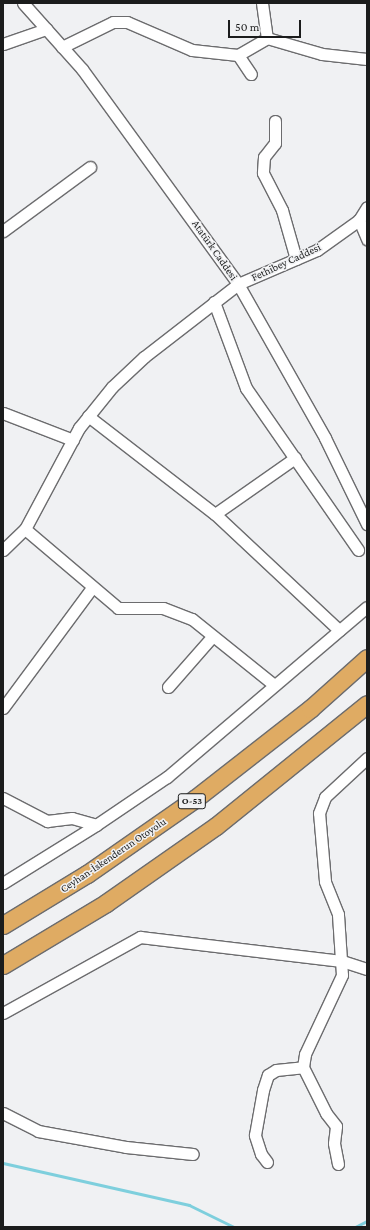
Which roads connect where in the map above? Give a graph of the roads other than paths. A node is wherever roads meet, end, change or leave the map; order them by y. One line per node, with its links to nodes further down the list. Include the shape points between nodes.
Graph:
1 (23, 3): 3 (street, Atatürk Caddesi)
2 (262, 3): 4 (street)
3 (46, 29): 5 (street); 6 (street, Atatürk Caddesi)
4 (267, 38): 7 (street); 8 (street, via 322,54)
5 (3, 44)
6 (62, 47): 7 (street, via 113,22 127,22 192,50); 17 (street, Atatürk Caddesi)
7 (238, 55): 9 (street)
8 (367, 59)
9 (251, 74)
10 (275, 121): 16 (street, via 275,143 264,157 264,173 282,210)
11 (90, 167): 14 (street)
12 (367, 207): 13 (street, Fethibey Caddesi)
13 (359, 220): 15 (street); 16 (street, Fethibey Caddesi, via 317,250)
14 (3, 231)
15 (367, 240)
16 (296, 259): 17 (street, Fethibey Caddesi)
17 (238, 284): 18 (street, Fethibey Caddesi); 23 (street, Atatürk Caddesi)
18 (214, 302): 20 (street, Fethibey Caddesi, via 144,357); 22 (street, via 246,388)
19 (3, 413): 21 (street)
20 (88, 416): 21 (street, Fethibey Caddesi); 24 (street)
21 (73, 440): 26 (street, Fethibey Caddesi)
22 (295, 458): 24 (street); 28 (street)
23 (364, 509): 25 (street, Atatürk Caddesi)
24 (215, 514): 31 (street)
25 (367, 524)
26 (25, 530): 27 (street, Fethibey Caddesi); 29 (street)
27 (3, 550)
28 (358, 550)
29 (91, 589): 32 (street, via 118,608 163,608 192,619); 37 (street)
30 (367, 607): 31 (street)
31 (339, 630): 34 (street)
32 (212, 637): 34 (street); 35 (street)
33 (367, 658): 42 (highway, Ceyhan-İskenderun Otoyolu / O-53, via 310,709 196,798 87,874)
34 (274, 685): 40 (street, via 167,777)
35 (168, 687)
36 (367, 704): 44 (highway, via 216,826 106,903)
37 (3, 708)
38 (367, 758): 43 (street, via 325,797 319,813 325,881 338,914)
39 (3, 798): 40 (street, via 47,821 72,818)
40 (96, 825): 41 (street)
41 (3, 883)
42 (3, 925)
43 (342, 961): 45 (street); 46 (street, via 140,937); 47 (street, via 342,975 305,1054)
44 (3, 965)
45 (367, 969)
46 (3, 1013)
47 (303, 1067): 50 (street, via 276,1070 268,1075 255,1135 261,1154); 51 (street, via 326,1113 336,1126 334,1143)
48 (3, 1113): 49 (street, via 38,1131 126,1147)
49 (193, 1154)
50 (268, 1162)
51 (338, 1164)

